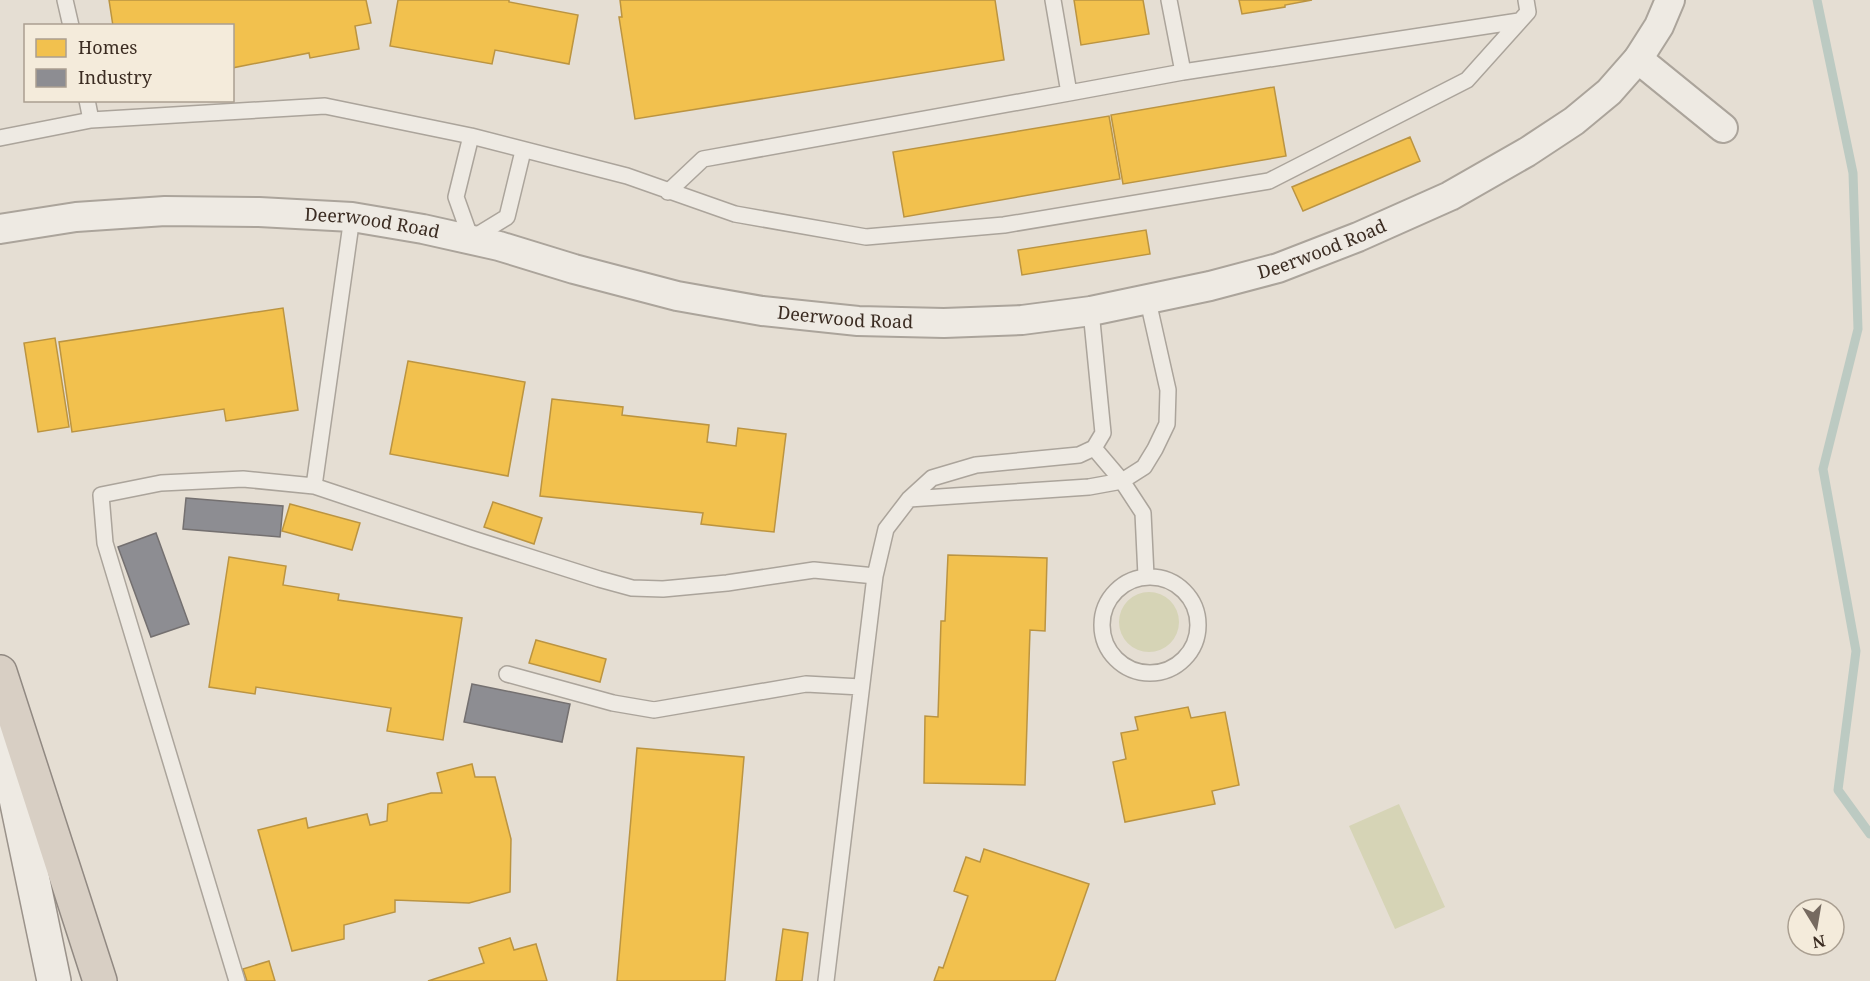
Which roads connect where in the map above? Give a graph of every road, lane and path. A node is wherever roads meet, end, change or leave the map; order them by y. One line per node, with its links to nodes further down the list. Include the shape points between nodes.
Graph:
1 (65, 0): 7 (lane)
2 (1053, 0): 10 (lane)
3 (1169, 0): 9 (lane)
4 (1526, 0): 6 (lane, via 1528,12)
5 (1670, 0): 8 (street, Deerwood Road)
6 (1519, 21): 9 (lane); 17 (lane, via 1467,80 1269,181 1004,225 866,237 735,214)
7 (71, 24)
8 (1638, 59): 13 (street); 21 (street, Deerwood Road, via 1609,92 1574,121 1450,196 1278,268)
9 (1183, 72): 10 (lane)
10 (1069, 93): 17 (lane, via 703,159)
11 (87, 102): 12 (lane)
12 (91, 120): 14 (lane, via 325,106); 15 (lane)
13 (1723, 128)
14 (471, 136): 16 (lane); 20 (lane, via 456,197)
15 (0, 138)
16 (523, 151): 17 (lane, via 627,176); 20 (lane, via 507,217)
17 (668, 192)
18 (352, 217): 19 (street, Deerwood Road, via 165,211); 20 (street, Deerwood Road); 25 (lane)
19 (0, 229)
20 (471, 240): 22 (street, Deerwood Road, via 677,296 762,311 858,321 944,323 1022,320)
21 (1148, 301): 22 (street, Deerwood Road); 24 (lane, via 1168,390 1167,424 1144,467)
22 (1091, 311): 23 (lane, via 1103,433)
23 (1094, 448): 24 (lane); 26 (lane, via 1079,455 976,465 932,478)
24 (1122, 481): 26 (lane, via 1089,488); 28 (lane, via 1143,513)
25 (314, 486): 27 (lane, via 632,588 706,585 814,570); 35 (lane, via 243,478 161,483 101,495 105,543)
26 (909, 499): 27 (lane, via 886,529)
27 (875, 576): 31 (lane)
28 (1146, 576): 28 (lane, via 1117,589 1101,617 1106,648 1130,670 1145,674 1176,666 1188,655 1196,641 1198,625 1196,609 1177,584)
29 (0, 672): 34 (highway)
30 (507, 674): 31 (lane, via 613,704 654,710 806,684)
31 (861, 687): 36 (lane)
32 (0, 722): 33 (main road)
33 (54, 981)
34 (100, 981)
35 (237, 981)
36 (826, 981)

